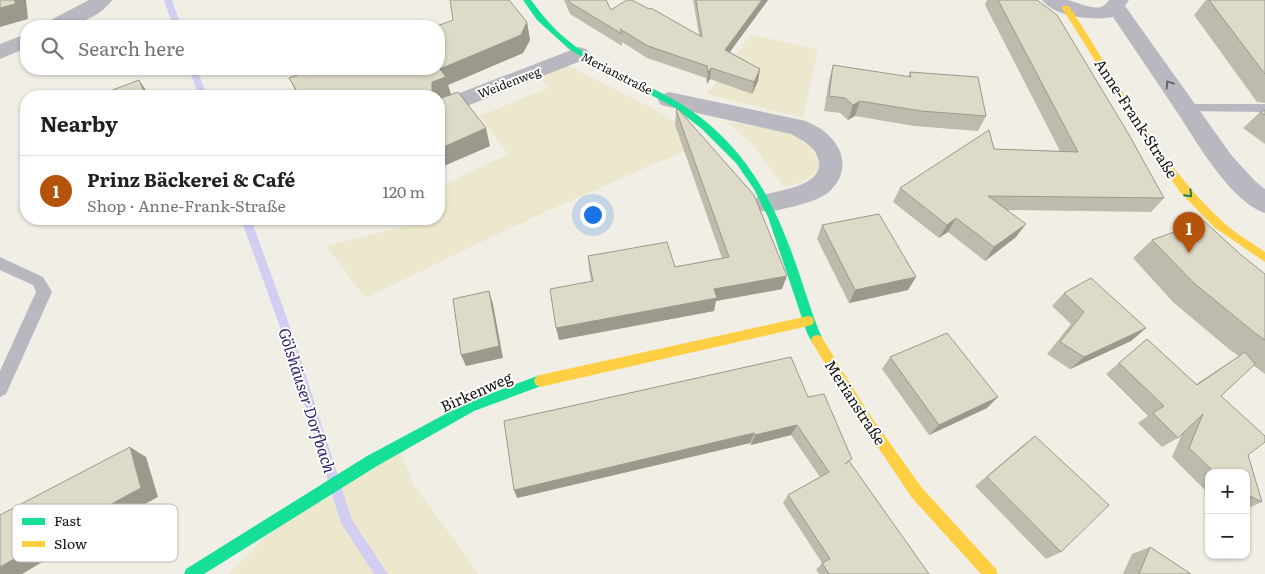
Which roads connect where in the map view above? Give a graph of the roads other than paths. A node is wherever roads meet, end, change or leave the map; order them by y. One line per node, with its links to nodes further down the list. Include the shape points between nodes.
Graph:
1 (102, 0): 5 (street)
2 (527, 0): 8 (street, Merianstraße, via 553,34)
3 (1059, 4): 4 (street, Anne-Frank-Straße, via 1089,13 1100,13); 15 (street, Anne-Frank-Straße, one-way to 15, via 1184,189 1219,224)
4 (1117, 4): 11 (street, Anne-Frank-Straße, one-way to 4)
5 (67, 20)
6 (20, 43): 7 (street)
7 (0, 52)
8 (579, 54): 9 (street, Merianstraße); 10 (street, Weidenweg)
9 (669, 100): 13 (street, Merianstraße, via 706,126 740,161); 13 (street, Merianstraße, via 798,127 818,139 830,154 831,170 822,184 806,194)
10 (445, 108)
11 (1185, 108): 12 (lane); 14 (street, Anne-Frank-Straße, via 1224,162 1247,189)
12 (1265, 108)
13 (766, 203): 17 (street, Merianstraße)
14 (1265, 203)
15 (1265, 258)
16 (0, 263): 18 (lane, via 38,281 44,292)
17 (808, 321): 19 (street, Birkenweg, via 536,382 470,407 297,506); 20 (street, Merianstraße, via 863,415 917,493)
18 (0, 389)
19 (192, 574)
20 (991, 574)

